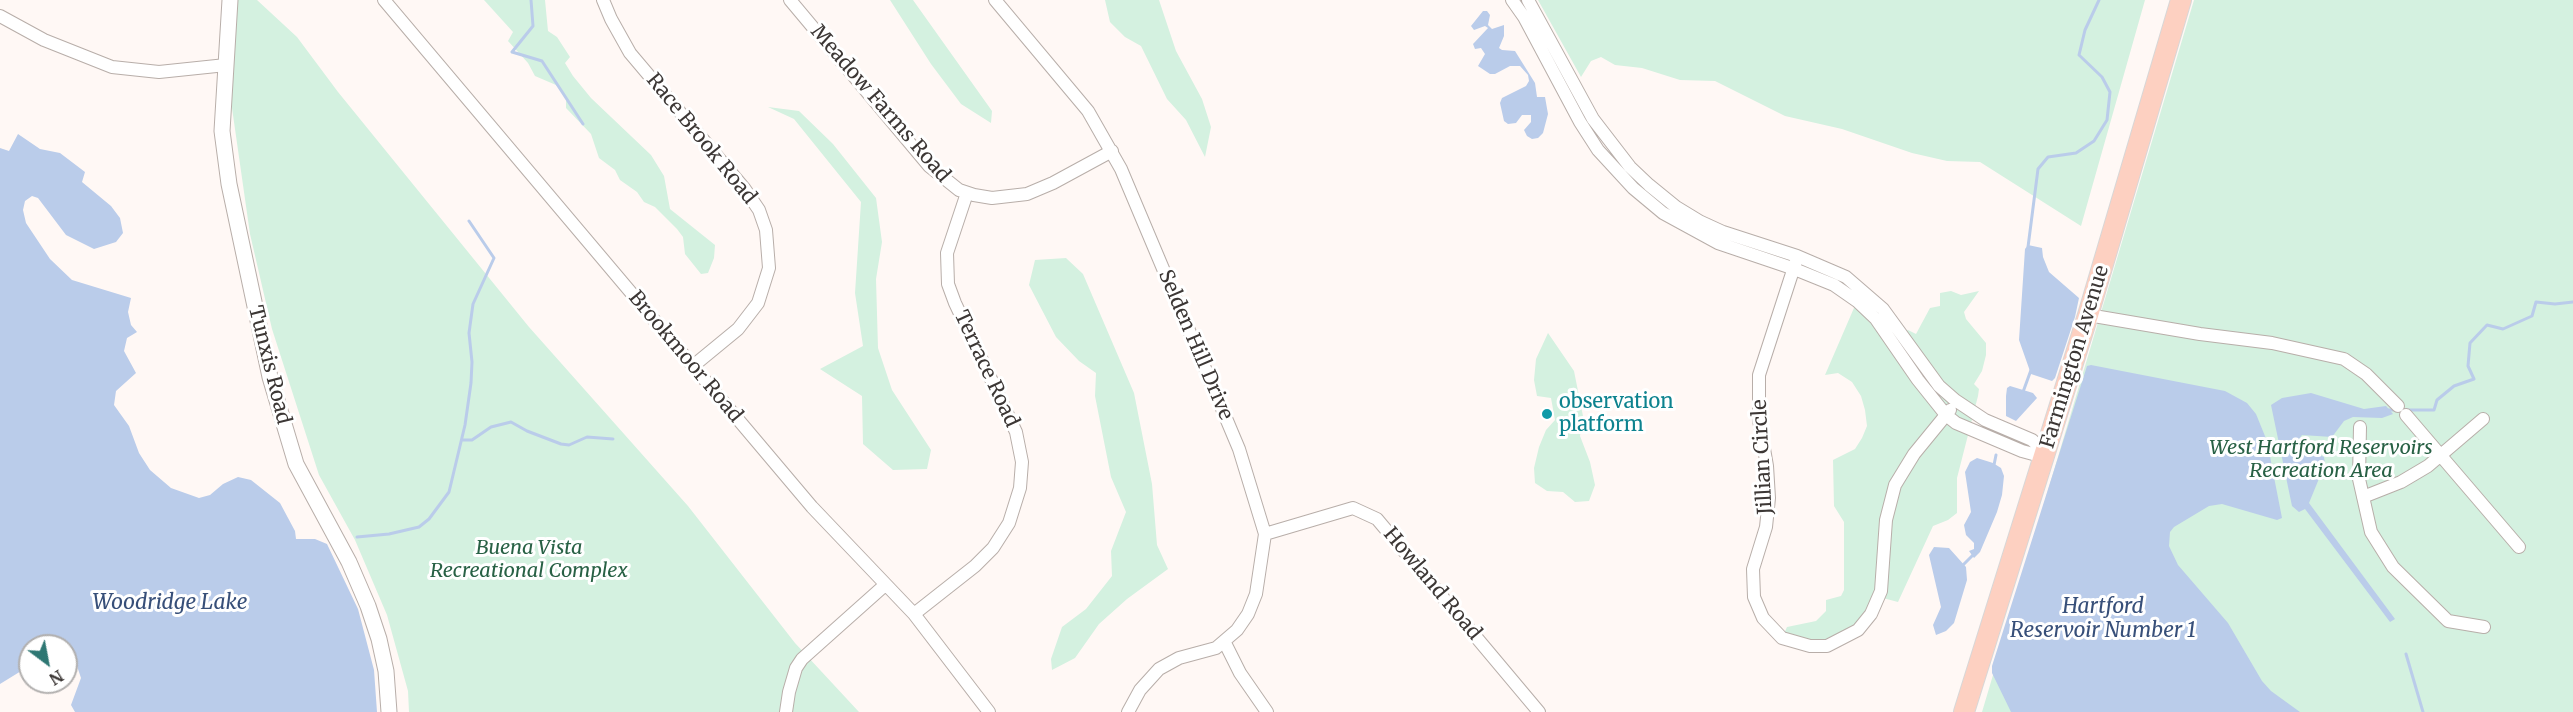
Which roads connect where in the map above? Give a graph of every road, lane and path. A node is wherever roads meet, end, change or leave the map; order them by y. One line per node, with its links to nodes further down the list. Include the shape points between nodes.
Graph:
1 (230, 0): 10 (street, Tunxis Road)
2 (384, 0): 15 (street, Brookmoor Road)
3 (603, 0): 15 (street, Race Brook Road, via 626,47 744,188 759,210 766,230 769,268 758,303 738,329)
4 (790, 0): 12 (street, Meadow Farms Road, via 929,166 949,184)
5 (995, 0): 11 (street, Selden Hill Drive, via 1077,96)
6 (1512, 0): 13 (street, via 1598,150 1633,188 1663,213 1697,233 1747,254)
7 (1528, 0): 13 (street, via 1593,119 1649,185 1699,221)
8 (2181, 0): 14 (main road, Farmington Avenue)
9 (0, 16): 10 (street, via 44,40 112,67 159,72)
10 (226, 65): 29 (street, Tunxis Road, via 222,131 225,158 270,381 296,464 368,606 386,671)
11 (1112, 151): 12 (street, Meadow Farms Road, via 1027,194 992,198); 23 (street, Selden Hill Drive, via 1239,449)
12 (967, 193): 26 (street, Terrace Road, via 947,253 948,284 1016,432 1022,462 1020,488 1009,523 993,548)
13 (1796, 262): 16 (street, via 1846,277 1866,292 1894,322 1939,386); 17 (street, via 1857,301 1876,319); 17 (street, Jillian Circle, via 1759,375 1769,498 1766,527 1753,568 1754,597 1763,618 1782,638 1827,646 1858,630 1871,614 1881,591 1886,519 1895,485)
14 (2088, 315): 20 (main road, Farmington Avenue); 21 (street, via 2272,343 2344,359 2366,374)
15 (693, 366): 25 (street, Brookmoor Road, via 812,507)
16 (1956, 402): 17 (street, Jillian Circle); 20 (street, via 1985,420 2032,440)
17 (1946, 415): 20 (street, via 2022,452)
18 (2483, 419): 21 (street)
19 (2360, 427): 22 (street, via 2358,468)
20 (2045, 452): 35 (main road, Farmington Avenue)
21 (2441, 455): 22 (street, via 2401,482); 24 (street)
22 (2363, 496): 27 (street, via 2371,532 2393,567 2448,621)
23 (1265, 534): 28 (street, Selden Hill Drive, via 1254,601); 34 (street, Howland Road, via 1353,508 1377,519)
24 (2520, 547)
25 (885, 585): 26 (street, Brookmoor Road); 30 (street, via 802,659 796,668)
26 (915, 614): 31 (street, Brookmoor Road)
27 (2484, 627)
28 (1225, 643): 32 (street, via 1162,666 1144,683); 33 (street)
29 (389, 712)
30 (786, 712)
31 (989, 712)
32 (1128, 712)
33 (1267, 712)
34 (1539, 712)
35 (1964, 712)

